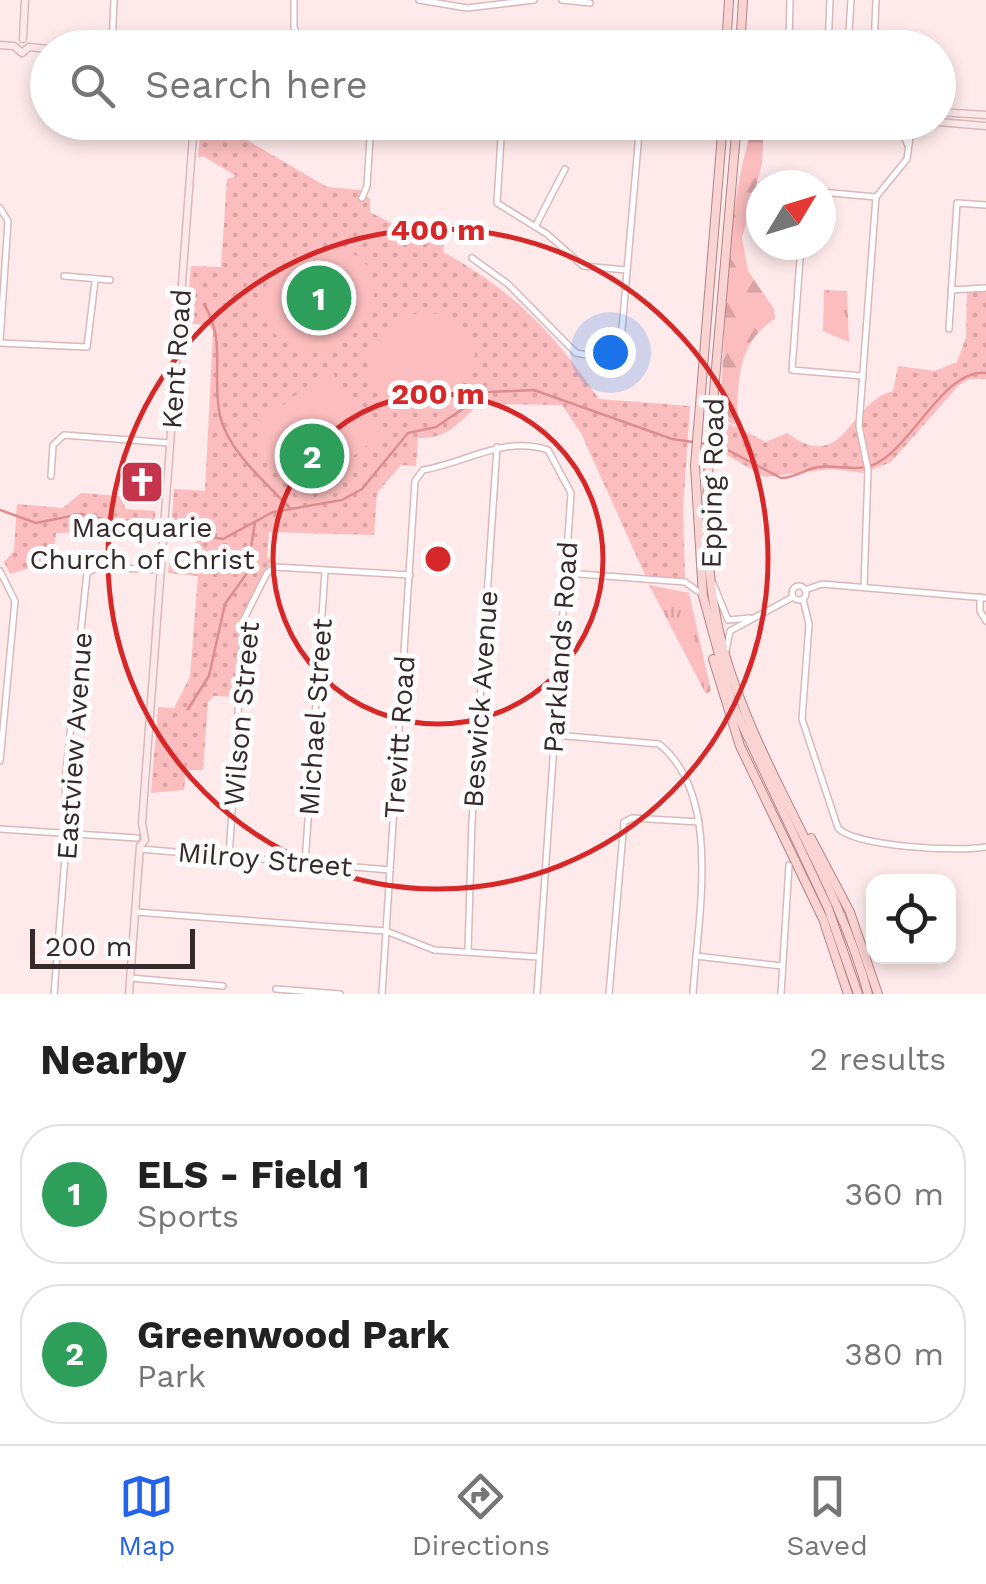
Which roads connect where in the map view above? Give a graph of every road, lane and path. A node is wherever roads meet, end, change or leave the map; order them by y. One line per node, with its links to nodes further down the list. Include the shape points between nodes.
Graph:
1 (25, 0): 22 (street)
2 (114, 0): 14 (street)
3 (294, 0): 15 (street)
4 (419, 0): 5 (street, via 468,8)
5 (534, 0)
6 (562, 0): 13 (street)
7 (729, 0): 16 (main road)
8 (743, 0): 17 (main road)
9 (790, 0): 18 (street)
10 (830, 0): 19 (street)
11 (851, 0): 20 (street)
12 (876, 0): 21 (street)
13 (590, 3)
14 (113, 30)
15 (295, 30)
16 (727, 30)
17 (741, 30)
18 (789, 30)
19 (829, 30)
20 (849, 30)
21 (875, 30)
22 (23, 39): 24 (street); 25 (street)
23 (0, 45): 24 (street)
24 (14, 46): 25 (street, via 22,53)
25 (29, 47)
26 (956, 113): 27 (street)
27 (986, 115)
28 (956, 124): 29 (street)
29 (986, 126)
30 (193, 140): 59 (street, Kent Road)
31 (370, 140): 42 (street)
32 (500, 140): 45 (street, via 495,198)
33 (638, 140): 48 (street)
34 (737, 140): 68 (main road, Epping Road, via 710,432)
35 (905, 140): 38 (street)
36 (910, 140): 38 (street)
37 (720, 141): 71 (main road, Epping Road, via 696,429)
38 (909, 148): 41 (street, via 901,169)
39 (565, 169): 45 (street)
40 (836, 193): 41 (street)
41 (876, 197): 58 (street)
42 (362, 198)
43 (986, 205): 53 (street, via 957,203)
44 (0, 208): 55 (street, via 8,221)
45 (535, 227): 48 (street, via 583,266)
46 (472, 258): 48 (street, via 508,284 576,353 616,358)
47 (800, 260): 58 (street, via 792,370)
48 (626, 270)
49 (64, 276): 51 (street)
50 (110, 280): 51 (street)
51 (95, 281): 56 (street)
52 (986, 288): 53 (street)
53 (951, 290): 54 (street)
54 (949, 329)
55 (0, 342): 56 (street)
56 (87, 347): 57 (street)
57 (93, 354)
58 (862, 376): 69 (street)
59 (170, 443): 61 (street, via 64,434 53,445); 63 (street, Kent Road)
60 (496, 447): 62 (street, Parklands Road, via 423,470); 66 (street, Parklands Road, via 543,447 551,453 571,493); 96 (street, Beswick Avenue)
61 (51, 476)
62 (415, 481): 67 (street, Trevitt Road)
63 (161, 570): 87 (street, Eastview Avenue, via 98,567 87,573 65,782); 88 (street, Kent Road)
64 (0, 571): 76 (street, via 12,590)
65 (324, 571): 67 (street); 90 (street, Wilson Street, via 275,567 244,619); 91 (street, Michael Street)
66 (566, 573): 71 (street, via 688,583); 82 (street, Parklands Road)
67 (410, 575): 93 (street, Trevitt Road)
68 (710, 581): 77 (street, via 728,620); 80 (main road, Epping Road)
69 (864, 587): 70 (street, via 822,584); 73 (street)
70 (805, 590): 72 (street, via 796,587); 74 (street)
71 (703, 596): 79 (main road, Epping Road)
72 (793, 597): 74 (street); 77 (street)
73 (983, 598): 78 (street)
74 (803, 599): 89 (street, via 808,624 802,719 836,824 850,838)
75 (0, 618): 76 (street)
76 (12, 618): 81 (street)
77 (753, 618): 80 (street, via 730,631)
78 (986, 621)
79 (713, 644): 111 (main road, via 714,671 732,726 822,920); 112 (main road, Epping Road, via 739,721 835,924)
80 (725, 654): 84 (main road, Epping Road)
81 (3, 688): 83 (street)
82 (554, 735): 85 (street, via 659,744 680,772); 98 (street, Parklands Road)
83 (0, 759)
84 (782, 790): 113 (main road, Epping Road, via 840,913); 114 (main road, via 850,912)
85 (699, 822): 97 (street); 108 (street, via 624,822)
86 (0, 830): 87 (street, Milroy Street)
87 (67, 834): 88 (street, Milroy Street); 103 (street, Eastview Avenue)
88 (140, 841): 90 (street, Milroy Street); 94 (street, Kent Road)
89 (986, 847)
90 (229, 858): 91 (street, Milroy Street)
91 (306, 864): 93 (street, Milroy Street)
92 (789, 865): 99 (street)
93 (390, 870): 95 (street, Trevitt Road)
94 (136, 912): 95 (street); 100 (street, Kent Road)
95 (386, 931): 96 (street, via 429,948); 106 (street, Trevitt Road)
96 (468, 952): 98 (street)
97 (695, 956): 99 (street); 109 (street)
98 (540, 957): 107 (street, Parklands Road)
99 (782, 966): 110 (street)
100 (130, 978): 101 (street); 104 (street, Kent Road)
101 (223, 986)
102 (276, 990): 105 (street)
103 (54, 994)
104 (129, 994)
105 (340, 994)
106 (382, 994)
107 (538, 994)
108 (609, 994)
109 (692, 994)
110 (780, 994)
111 (848, 994)
112 (858, 994)
113 (868, 994)
114 (878, 994)

